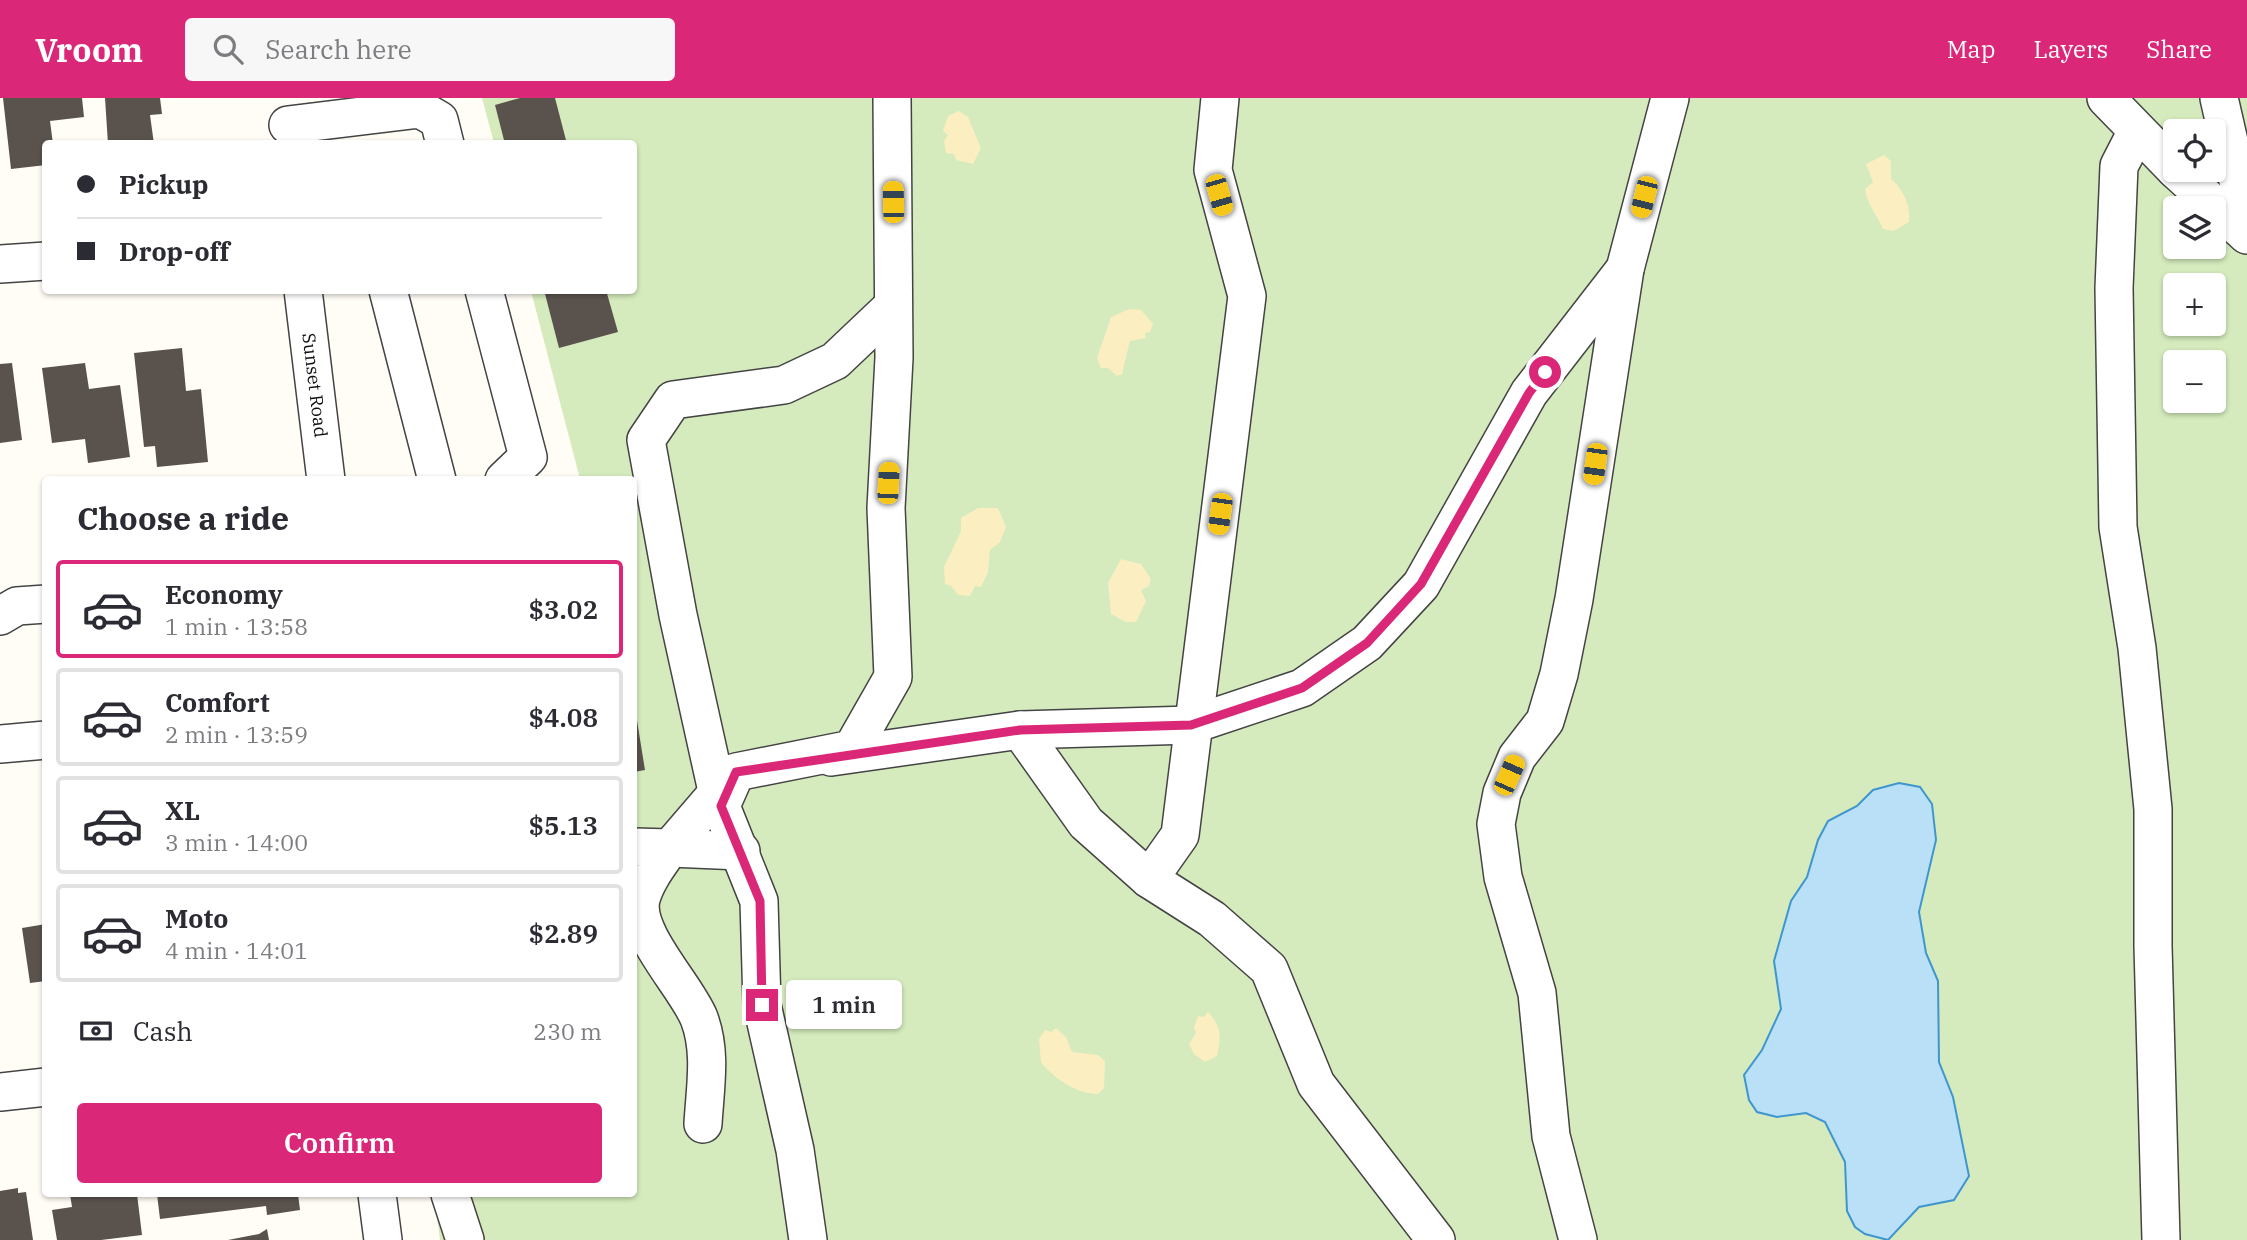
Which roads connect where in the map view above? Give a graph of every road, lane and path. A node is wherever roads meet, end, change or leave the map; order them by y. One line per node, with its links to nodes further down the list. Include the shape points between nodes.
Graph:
1 (892, 98): 20 (street)
2 (1220, 98): 26 (street, via 1213,170 1247,296)
3 (1670, 98): 16 (street)
4 (2106, 98): 8 (street)
5 (2219, 98): 12 (street)
6 (288, 122): 7 (street)
7 (347, 131): 9 (street, via 420,109)
8 (2137, 131): 10 (street); 45 (street, via 2119,166 2114,288 2118,527 2137,648 2153,808)
9 (442, 132)
10 (2163, 158)
11 (2188, 182): 13 (street)
12 (2247, 220)
13 (2247, 235)
14 (42, 261): 15 (street)
15 (0, 264)
16 (1625, 269): 26 (street, via 1529,393 1421,584 1367,643 1302,688); 44 (street, via 1559,674 1545,721 1517,757 1502,793 1496,824 1503,877 1537,993 1551,1136)
17 (303, 294): 22 (street, Sunset Road)
18 (389, 294): 23 (street)
19 (485, 294): 21 (street)
20 (893, 306): 30 (street, via 886,508 893,677 852,749); 30 (street, via 835,361 784,385 673,400 646,440 678,615)
21 (516, 468)
22 (326, 476)
23 (436, 476)
24 (42, 604): 25 (street, via 17,606)
25 (0, 616)
26 (1191, 725): 27 (street); 34 (street, via 1180,835)
27 (1020, 730): 30 (street); 34 (street, via 1086,823)
28 (42, 740): 29 (street)
29 (0, 744)
30 (726, 782): 32 (street); 33 (street, via 721,806)
31 (637, 847): 32 (street)
32 (670, 848): 33 (street); 37 (street, via 647,882 640,902 645,926 699,1017 708,1056)
33 (741, 851): 42 (street, via 760,901 762,1005 796,1150)
34 (1149, 879): 43 (street, via 1212,919 1269,969 1316,1084)
35 (42, 1087): 36 (street)
36 (0, 1092)
37 (703, 1124)
38 (377, 1197): 40 (street)
39 (451, 1197): 41 (street)
40 (383, 1240)
41 (465, 1240)
42 (808, 1240)
43 (1436, 1240)
44 (1578, 1240)
45 (2161, 1240)

